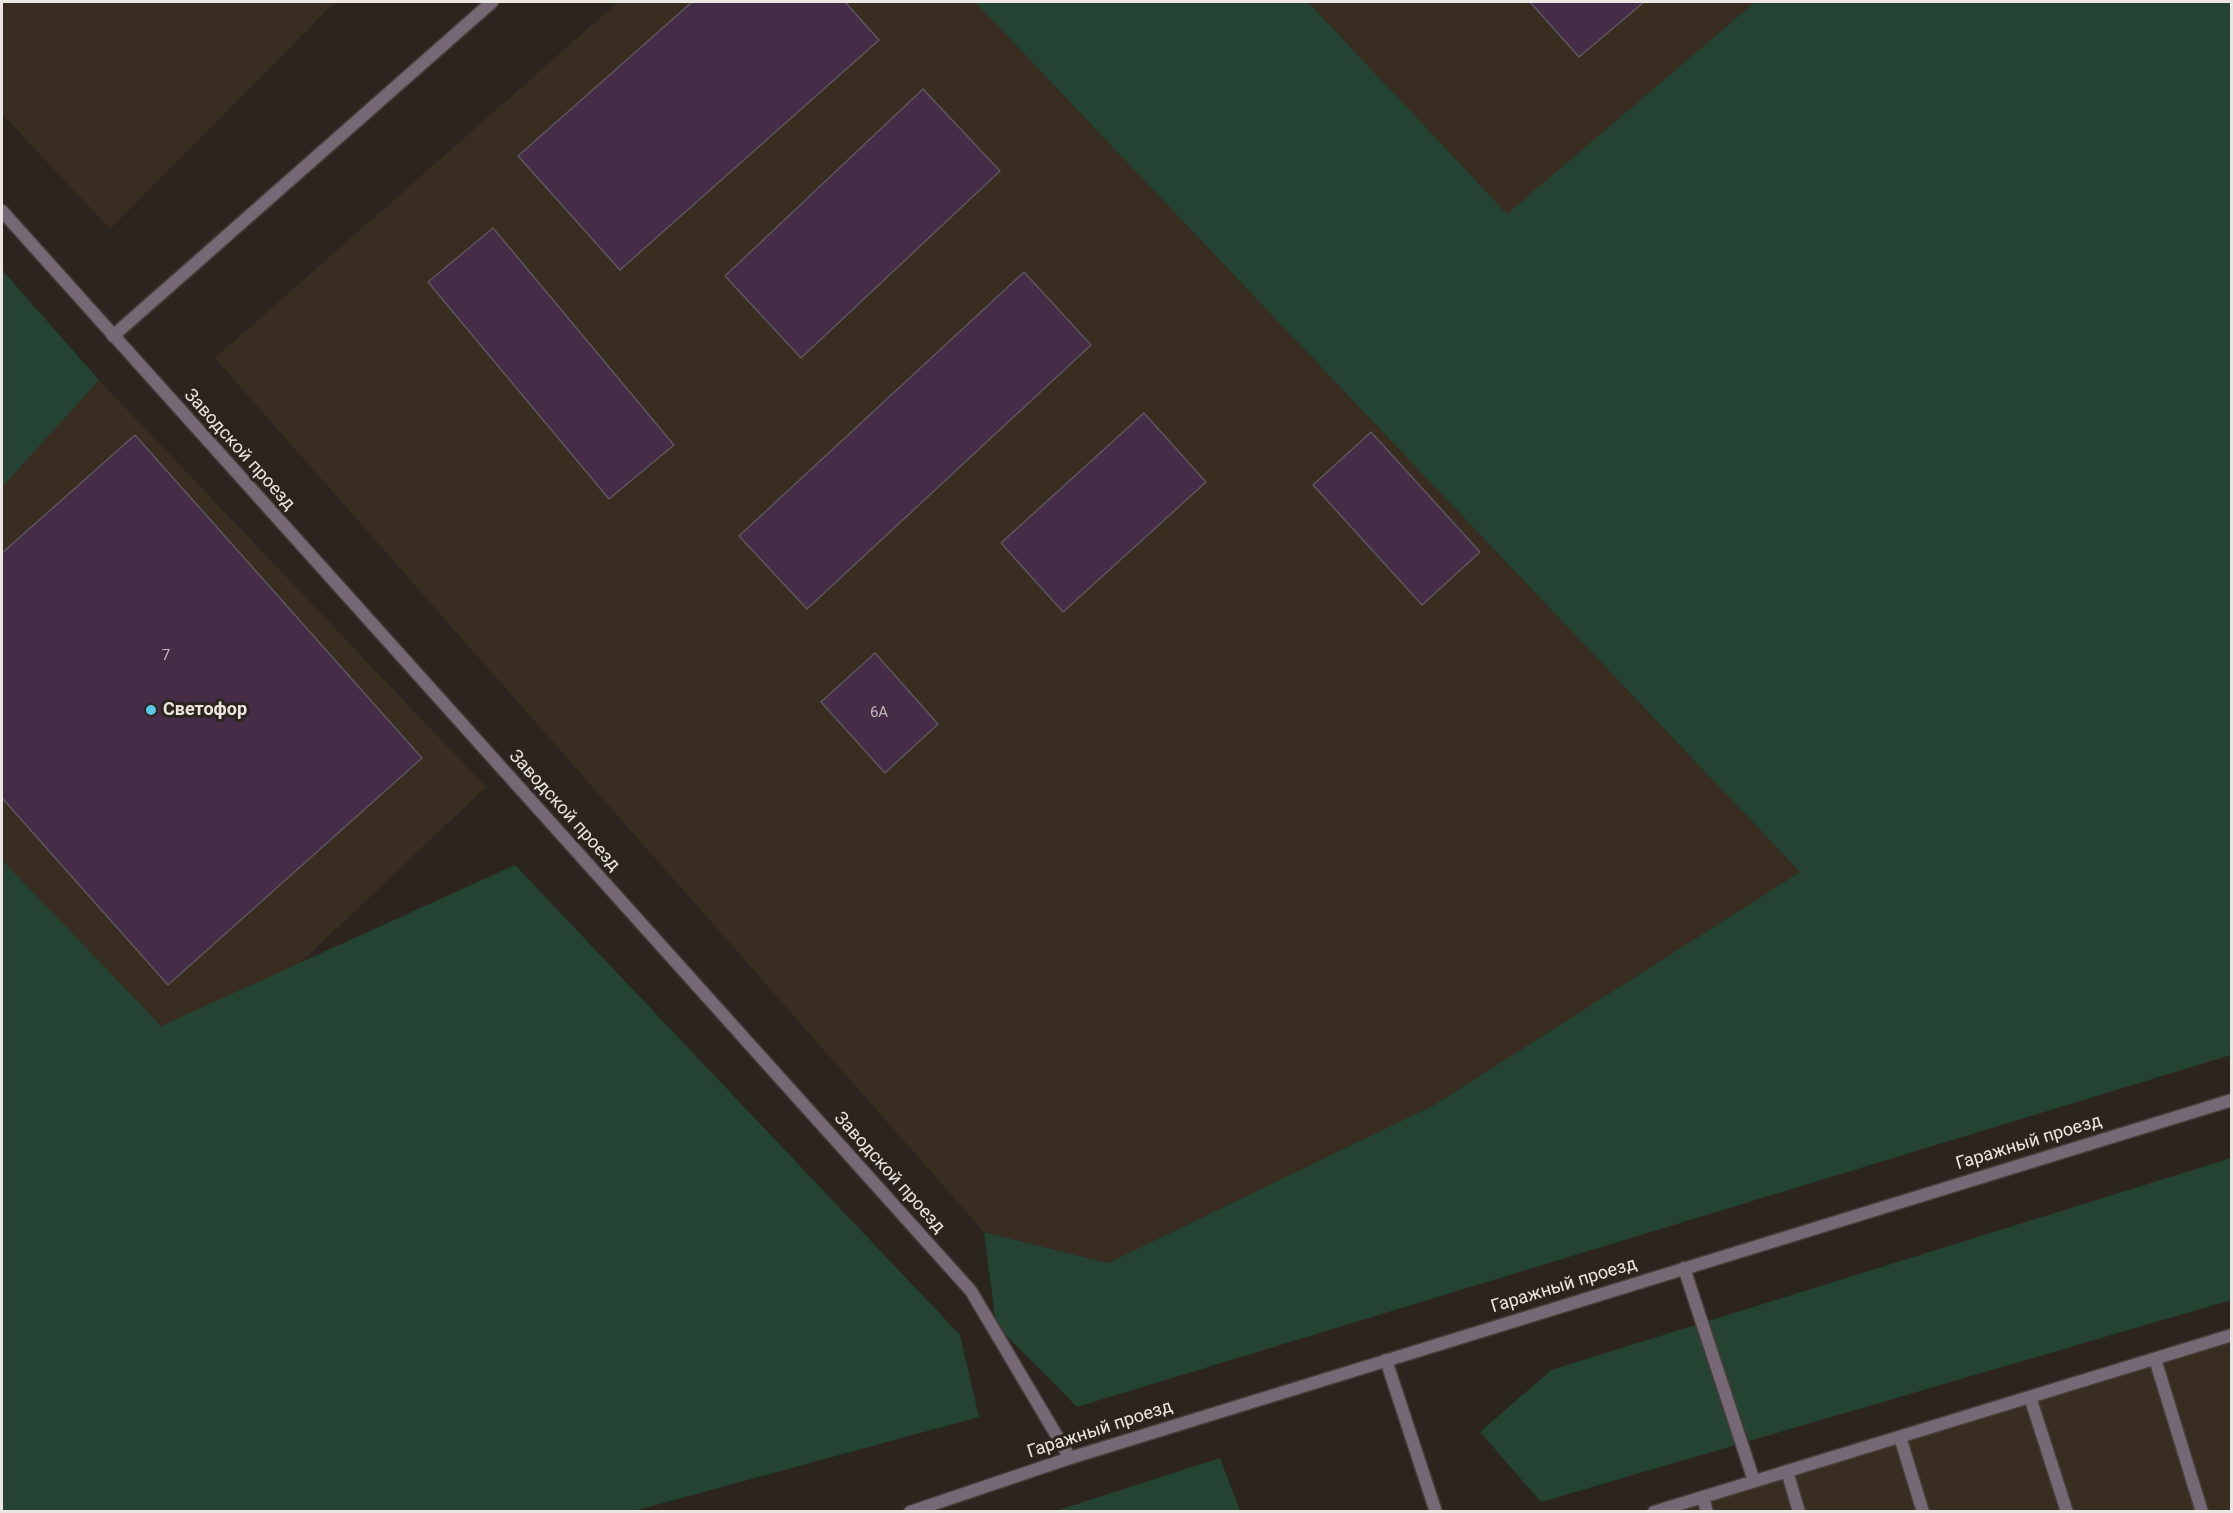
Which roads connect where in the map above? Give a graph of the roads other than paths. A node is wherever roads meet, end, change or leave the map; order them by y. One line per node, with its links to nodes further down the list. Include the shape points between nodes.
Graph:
1 (492, 2): 3 (street)
2 (2, 211): 3 (street, Заводской проезд)
3 (113, 336): 11 (street, Заводской проезд, via 971,1291)
4 (2232, 1100): 5 (street, Гаражный проезд)
5 (1684, 1268): 8 (street, Гаражный проезд); 13 (street)
6 (2232, 1335): 7 (street)
7 (2155, 1359): 9 (street); 22 (street)
8 (1386, 1360): 11 (street, Гаражный проезд); 16 (street)
9 (2030, 1397): 10 (street); 21 (street)
10 (1900, 1437): 12 (street); 20 (street)
11 (1070, 1458): 15 (street, Гаражный проезд)
12 (1787, 1471): 13 (street); 19 (street)
13 (1754, 1481): 14 (street)
14 (1702, 1497): 17 (street); 18 (street)
15 (909, 1512)
16 (1436, 1512)
17 (1654, 1512)
18 (1707, 1512)
19 (1799, 1512)
20 (1923, 1512)
21 (2067, 1512)
22 (2202, 1512)

